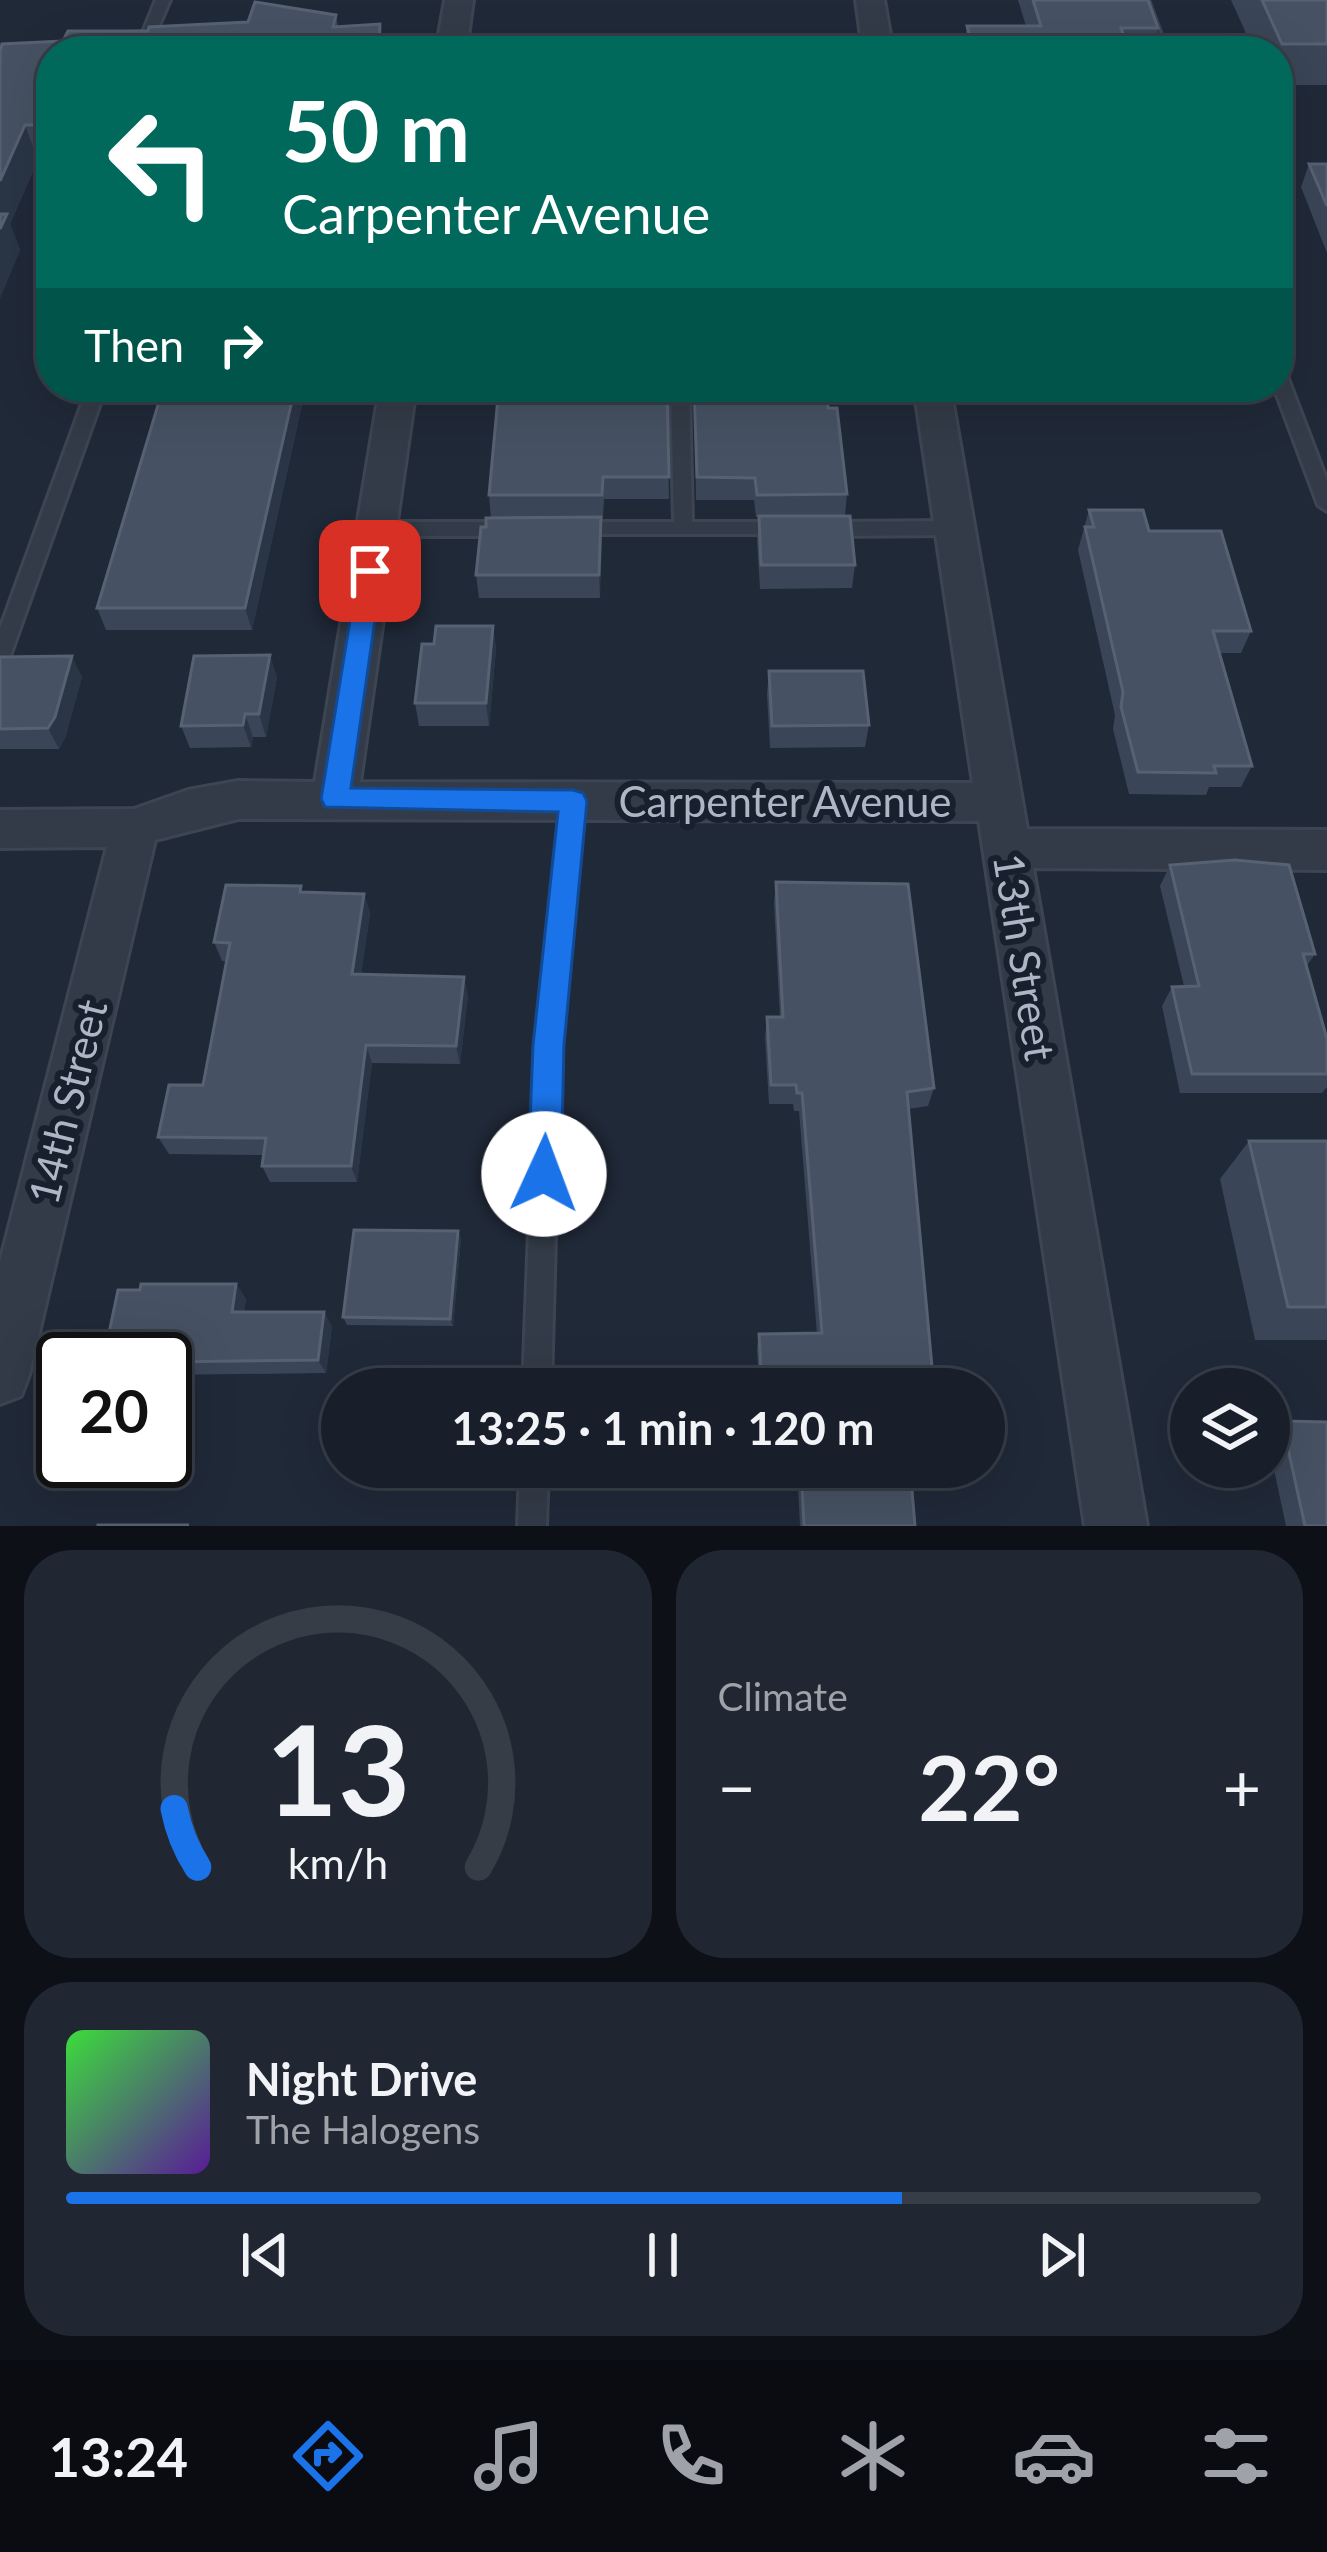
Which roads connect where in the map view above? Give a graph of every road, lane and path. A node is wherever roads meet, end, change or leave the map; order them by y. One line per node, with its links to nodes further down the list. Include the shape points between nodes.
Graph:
1 (163, 0): 5 (lane, via 148,36)
2 (459, 0): 6 (street)
3 (870, 0): 7 (street)
4 (1141, 0): 8 (lane)
5 (111, 36)
6 (453, 36)
7 (876, 36)
8 (1154, 36)
9 (92, 402): 20 (lane)
10 (396, 402): 16 (street)
11 (680, 402): 19 (lane)
12 (934, 402): 15 (street, 13th Street)
13 (1288, 402): 14 (lane)
14 (1327, 505)
15 (955, 528): 19 (lane); 23 (street, 13th Street)
16 (376, 529): 17 (lane); 21 (street)
17 (526, 529)
18 (549, 529): 19 (lane)
19 (683, 529)
20 (0, 656)
21 (335, 799): 22 (street, Carpenter Avenue); 24 (street, Carpenter Avenue, via 238,800)
22 (573, 801): 23 (street, Carpenter Avenue); 28 (lane, via 548,1045)
23 (1003, 825): 26 (street, Carpenter Avenue); 31 (street, 13th Street)
24 (135, 828): 25 (street, Carpenter Avenue); 27 (street, 14th Street)
25 (0, 829)
26 (1327, 850)
27 (2, 1355)
28 (539, 1368)
29 (534, 1488): 30 (lane)
30 (532, 1526)
31 (1116, 1526)

